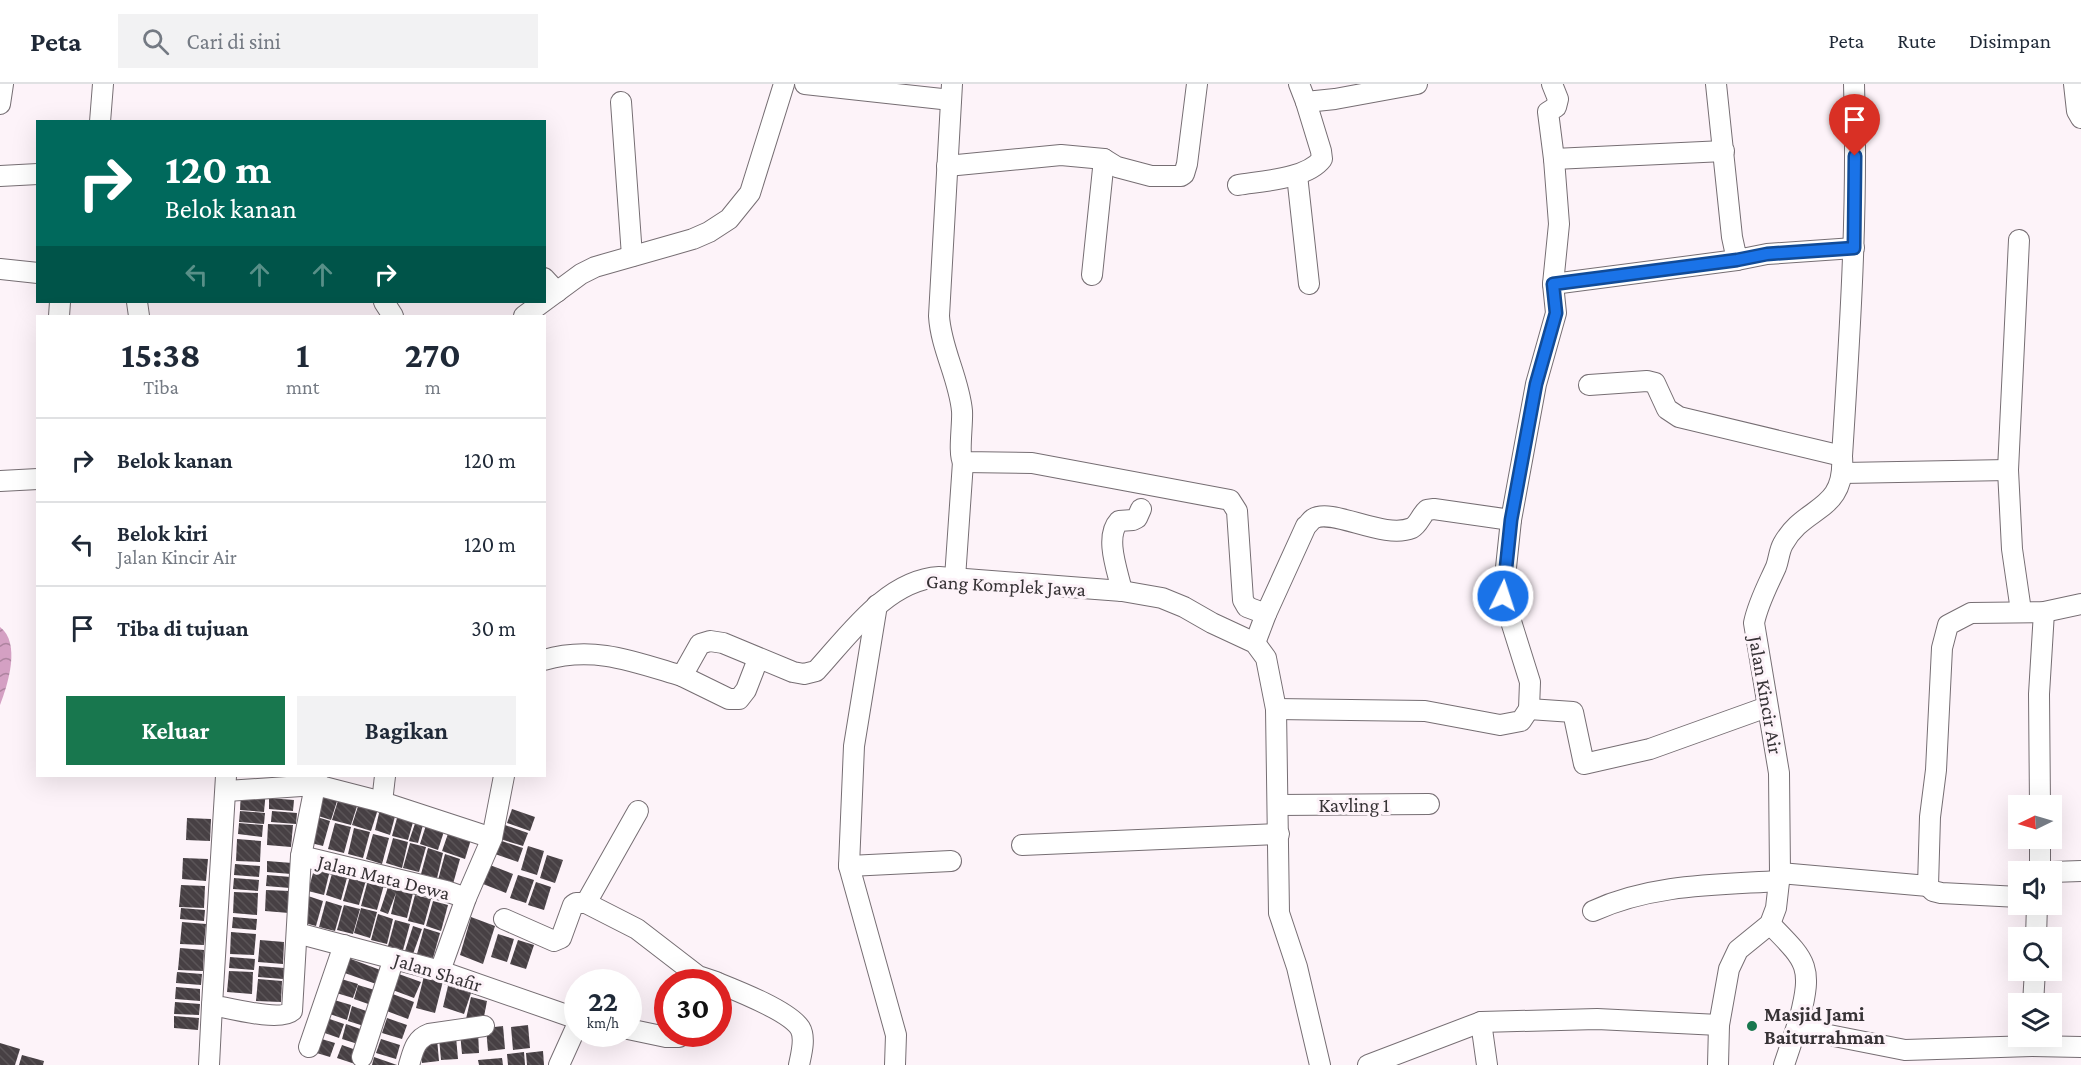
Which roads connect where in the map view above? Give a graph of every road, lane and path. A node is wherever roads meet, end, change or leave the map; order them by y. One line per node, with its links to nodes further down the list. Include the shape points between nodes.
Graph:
1 (3, 84): 14 (street)
2 (103, 84): 16 (street)
3 (784, 84): 27 (street, via 750,193 740,208 709,232)
4 (805, 84): 11 (street)
5 (1197, 84): 18 (street, via 1184,174 1178,178 1142,174)
6 (1552, 84): 19 (street, via 1558,99 1556,107 1548,112)
7 (1716, 84): 17 (street)
8 (1854, 84): 26 (street, Jalan Kincir Air)
9 (2074, 84): 15 (street)
10 (1405, 85): 12 (street, via 1335,99)
11 (952, 92): 20 (street)
12 (1302, 93): 22 (street, via 1322,159)
13 (621, 102): 27 (street)
14 (0, 104)
15 (2081, 118)
16 (100, 120)
17 (1724, 151): 19 (street); 28 (street)
18 (1104, 159): 20 (street, via 1061,155); 31 (street)
19 (1554, 159): 33 (street, via 1559,229)
20 (947, 166): 38 (street, via 939,316 961,408)
21 (36, 174): 23 (street)
22 (1297, 175): 24 (street); 32 (street)
23 (0, 176)
24 (1238, 185)
25 (2019, 240): 40 (street)
26 (1854, 248): 28 (street); 39 (street, Jalan Kincir Air)
27 (632, 256): 34 (street)
28 (1737, 260): 33 (street)
29 (0, 269): 30 (street)
30 (36, 273)
31 (1092, 275)
32 (1309, 284)
33 (1553, 284): 44 (street, via 1556,313 1536,384)
34 (551, 285)
35 (535, 303): 36 (street)
36 (525, 315)
37 (1589, 385): 39 (street, via 1655,383 1667,409 1679,417)
38 (963, 462): 45 (street); 51 (street, via 1032,463 1230,500 1238,511 1243,600 1247,608)
39 (1843, 464): 40 (street); 56 (street, Jalan Kincir Air, via 1838,489 1831,500 1798,525 1783,544 1757,608 1754,623)
40 (2008, 470): 49 (street, via 2012,549)
41 (36, 479): 42 (street)
42 (0, 482)
43 (1141, 509): 46 (street, via 1133,520 1119,520 1113,531)
44 (1511, 520): 51 (street, via 1434,509 1427,510 1413,527 1386,530 1333,518 1314,518 1306,526); 58 (street, via 1503,596 1530,682)
45 (955, 578): 46 (street, Gang Komplek Jawa); 48 (street, Gang Komplek Jawa, via 918,580)
46 (1122, 591): 52 (street, Gang Komplek Jawa, via 1174,603)
47 (2081, 604): 50 (street)
48 (877, 605): 53 (street, Gang Komplek Jawa, via 816,671 793,672); 73 (street, via 854,746)
49 (2021, 611): 50 (street); 77 (street, via 1971,613 1948,625 1942,648)
50 (2044, 612): 63 (street, via 2039,694)
51 (1266, 614): 52 (street)
52 (1255, 643): 57 (street, via 1266,658)
53 (758, 659): 55 (street, Gang Komplek Jawa, via 710,641 700,644); 55 (street, via 739,699 729,699)
54 (546, 660): 55 (street, via 575,653 609,655)
55 (682, 676)
56 (1767, 706): 58 (street, via 1650,749 1584,764 1573,712); 76 (street, Jalan Kincir Air, via 1779,773)
57 (1276, 709): 58 (street, via 1425,711 1500,725 1521,721); 66 (street)
58 (1528, 709)
59 (385, 777): 64 (street)
60 (504, 777): 69 (street)
61 (316, 780): 62 (street); 64 (street); 71 (street)
62 (226, 783): 90 (street)
63 (2040, 795)
64 (382, 802): 69 (street)
65 (1429, 804): 66 (street, Kavling 1)
66 (1278, 805): 68 (street)
67 (638, 811): 80 (street)
68 (1279, 834): 70 (street); 107 (street, via 1279,913 1297,967)
69 (492, 838): 79 (street)
70 (1022, 845)
71 (301, 856): 79 (street, Jalan Mata Dewa); 84 (street)
72 (951, 861): 73 (street)
73 (849, 866): 106 (street, via 896,1035)
74 (2081, 871): 75 (street)
75 (2062, 872)
76 (1780, 877): 77 (street); 81 (street, via 1673,887); 83 (street, Jalan Kincir Air)
77 (1928, 886): 78 (street, via 1941,893)
78 (2008, 896)
79 (466, 898): 88 (street)
80 (586, 903): 82 (street, via 573,905 561,938 554,941); 87 (street, via 638,929)
81 (1593, 911)
82 (504, 920)
83 (1770, 924): 92 (street, via 1794,949 1806,970); 94 (street, via 1738,950 1729,969)
84 (297, 933): 85 (street, Jalan Shafir); 90 (street, via 290,1014 258,1014)
85 (344, 945): 86 (street, Jalan Shafir); 98 (street)
86 (394, 958): 88 (street, Jalan Shafir); 101 (street)
87 (692, 969)
88 (440, 971): 91 (street, Jalan Shafir)
89 (732, 991): 105 (street, via 780,1012 800,1028)
90 (212, 1005): 102 (street)
91 (564, 1016)
92 (1800, 1017): 96 (street, via 1824,1034 1905,1050); 111 (street)
93 (1481, 1022): 94 (street, via 1597,1019); 108 (street); 109 (street)
94 (1719, 1025): 110 (street)
95 (484, 1026): 103 (street, via 422,1036)
96 (2008, 1043)
97 (2062, 1045): 100 (street)
98 (309, 1047)
99 (567, 1047): 104 (street)
100 (2081, 1047)
101 (363, 1057)
102 (209, 1065)
103 (409, 1065)
104 (559, 1065)
105 (799, 1065)
106 (895, 1065)
107 (1320, 1065)
108 (1368, 1065)
109 (1487, 1065)
110 (1718, 1065)
111 (1784, 1065)

